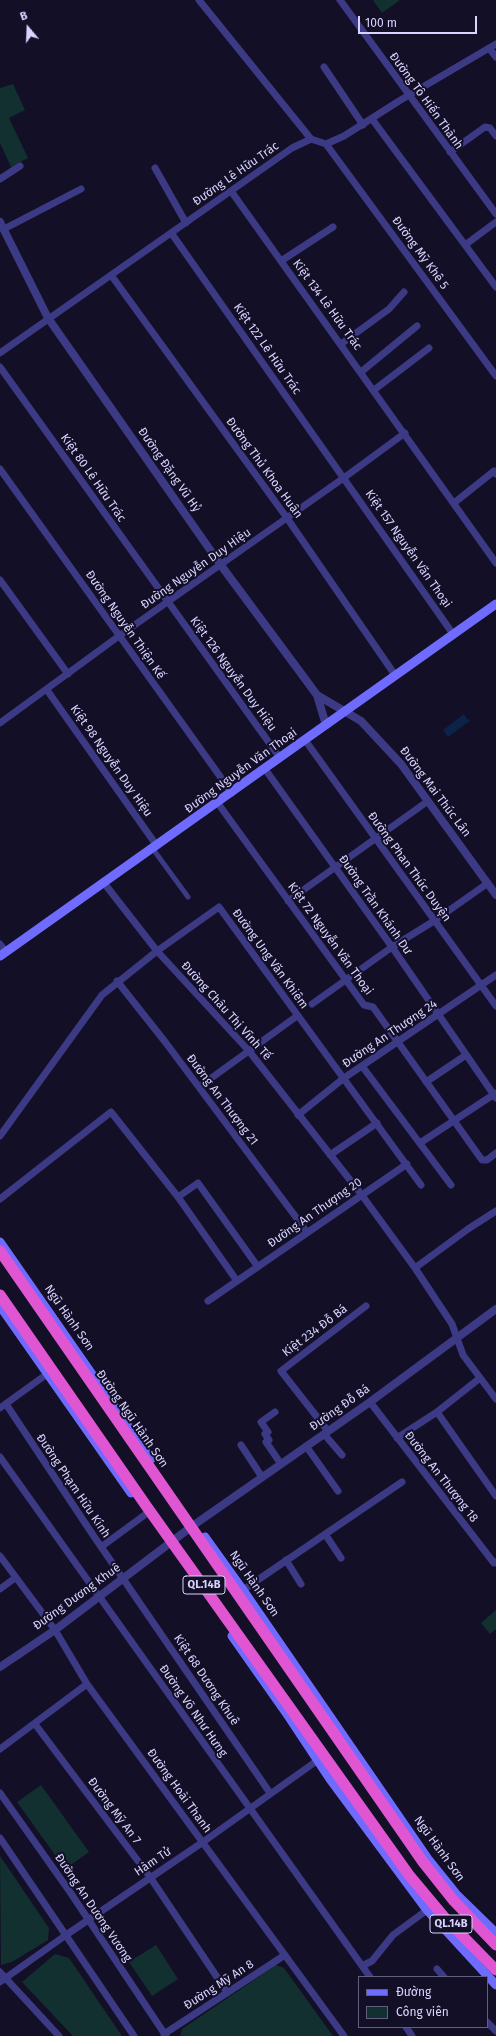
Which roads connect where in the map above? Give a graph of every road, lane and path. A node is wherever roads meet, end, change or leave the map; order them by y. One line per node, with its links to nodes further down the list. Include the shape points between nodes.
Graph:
1 (199, 0): 11 (street)
2 (340, 0): 7 (street, Đường Tô Hiến Thành)
3 (496, 44): 4 (street)
4 (489, 48): 5 (street); 7 (street)
5 (496, 57)
6 (324, 67): 9 (street)
7 (408, 96): 8 (street); 13 (street, Đường Tô Hiến Thành)
8 (372, 120): 9 (street); 25 (street)
9 (363, 125): 12 (street)
10 (496, 136): 13 (street, via 488,126)
11 (311, 139): 12 (street); 18 (street, Đường Lê Hữu Trác, via 292,148)
12 (326, 144): 37 (street, Đường Mỹ Khê 5)
13 (450, 152): 19 (street, Đường Tô Hiến Thành)
14 (20, 166): 16 (street)
15 (155, 168): 21 (street)
16 (0, 179)
17 (81, 190): 22 (street)
18 (231, 191): 21 (street, Đường Lê Hữu Trác); 26 (street, Kiệt 134 Lê Hữu Trác)
19 (496, 214)
20 (496, 222): 25 (street)
21 (186, 223): 24 (street, Đường Lê Hữu Trác)
22 (1, 225): 30 (street, Đường Đặng Vũ Hỷ)
23 (333, 227): 26 (street)
24 (172, 234): 27 (street, Đường Lê Hữu Trác); 42 (street, Kiệt 122 Lê Hữu Trác)
25 (465, 245): 28 (street)
26 (281, 261): 32 (street, Kiệt 134 Lê Hữu Trác)
27 (111, 276): 30 (street, Đường Lê Hữu Trác); 44 (street, Đường Thủ Khoa Huân)
28 (496, 287)
29 (404, 292): 32 (street, via 389,309)
30 (48, 318): 34 (street, Đường Lê Hữu Trác); 46 (street, Đường Đặng Vũ Hỷ)
31 (417, 326): 36 (street)
32 (341, 344): 36 (street, Kiệt 134 Lê Hữu Trác)
33 (429, 348): 38 (street)
34 (0, 354)
35 (0, 366): 48 (street, Kiệt 80 Lê Hữu Trác)
36 (361, 372): 38 (street, Kiệt 134 Lê Hữu Trác)
37 (496, 376)
38 (374, 390): 39 (street, Kiệt 134 Lê Hữu Trác)
39 (404, 433): 42 (street, Đường Nguyễn Duy Hiệu); 43 (street, Kiệt 134 Lê Hữu Trác)
40 (0, 469): 51 (street, Đường Nguyễn Thiện Kế)
41 (496, 474): 43 (street, via 494,471)
42 (345, 477): 44 (street, Đường Nguyễn Duy Hiệu); 50 (street, Kiệt 157 Nguyễn Văn Thoại)
43 (454, 503): 45 (street, Kiệt 134 Lê Hữu Trác)
44 (287, 518): 46 (street, Đường Nguyễn Duy Hiệu); 53 (street, Đường Thủ Khoa Huân)
45 (496, 563)
46 (220, 564): 48 (street, Đường Nguyễn Duy Hiệu); 55 (street, Đường Đặng Vũ Hỷ)
47 (0, 580): 52 (street)
48 (168, 603): 51 (street, Đường Nguyễn Duy Hiệu); 60 (street, Kiệt 126 Nguyễn Duy Hiệu)
49 (496, 604): 50 (main road, Đường Nguyễn Văn Thoại)
50 (454, 634): 53 (main road, Đường Nguyễn Văn Thoại)
51 (119, 636): 52 (street, Đường Nguyễn Duy Hiệu); 62 (street, Đường Nguyễn Thiện Kế)
52 (68, 674): 54 (street, Đường Nguyễn Duy Hiệu)
53 (395, 676): 56 (main road, Đường Nguyễn Văn Thoại)
54 (47, 690): 57 (street, Đường Nguyễn Duy Hiệu); 66 (street, Kiệt 98 Nguyễn Duy Hiệu)
55 (317, 695): 56 (street, Đường Đặng Vũ Hỷ); 58 (street)
56 (346, 711): 58 (main road, Đường Nguyễn Văn Thoại); 63 (street, Đường Mai Thúc Lân, via 361,721 401,764)
57 (0, 723)
58 (326, 725): 59 (main road, Đường Nguyễn Văn Thoại)
59 (305, 740): 60 (main road, Đường Nguyễn Văn Thoại); 65 (street, Đường Phan Thúc Duyện)
60 (280, 758): 61 (main road, Đường Nguyễn Văn Thoại)
61 (265, 769): 62 (main road, Đường Nguyễn Văn Thoại); 67 (street, Đường Trần Khánh Dư)
62 (232, 793): 64 (main road, Đường Nguyễn Văn Thoại)
63 (428, 801): 65 (street); 69 (street, Đường Mai Thúc Lân)
64 (217, 802): 66 (main road, Đường Nguyễn Văn Thoại); 72 (street, Kiệt 72 Nguyễn Văn Thoại)
65 (376, 839): 67 (street); 73 (street, Đường Phan Thúc Duyện)
66 (155, 847): 68 (main road, Đường Nguyễn Văn Thoại); 71 (street)
67 (335, 868): 72 (street); 75 (street, Đường Trần Khánh Dư)
68 (104, 883): 76 (street, Đường Châu Thị Vĩnh Tế); 77 (main road, Đường Nguyễn Văn Thoại)
69 (488, 883): 70 (street, Đường Mai Thúc Lân); 73 (street)
70 (496, 895)
71 (188, 897)
72 (288, 901): 79 (street, Kiệt 72 Nguyễn Văn Thoại)
73 (434, 921): 75 (street); 81 (street, Đường Phan Thúc Duyện)
74 (0, 944): 77 (street)
75 (392, 947): 79 (street); 84 (street, Đường Trần Khánh Dư)
76 (157, 951): 80 (street, Đường Ung Văn Khiêm); 85 (street, Đường Ung Văn Khiêm, via 219,907); 87 (street, Đường Châu Thị Vĩnh Tế)
77 (3, 954)
78 (496, 975): 81 (street, Đường An Thượng 24)
79 (344, 980): 82 (street); 86 (street, Kiệt 72 Nguyễn Văn Thoại, via 364,1005 373,1007)
80 (118, 982): 92 (street, Đường An Thượng 21); 97 (street, Đường Ung Văn Khiêm, via 102,995)
81 (481, 986): 83 (street, Đường Phan Thúc Duyện); 84 (street, Đường An Thượng 24)
82 (312, 1004)
83 (496, 1006)
84 (438, 1015): 86 (street, Đường An Thượng 24); 88 (street, Đường Trần Khánh Dư)
85 (297, 1016): 87 (street); 90 (street, Đường Ung Văn Khiêm)
86 (397, 1042): 89 (street, Đường An Thượng 24); 91 (street, Kiệt 72 Nguyễn Văn Thoại)
87 (249, 1051): 92 (street); 94 (street, Đường Châu Thị Vĩnh Tế)
88 (466, 1055): 91 (street); 93 (street, Đường Trần Khánh Dư)
89 (362, 1066): 90 (street, Đường An Thượng 24); 98 (street)
90 (344, 1078): 94 (street, Đường An Thượng 24); 96 (street, Đường Ung Văn Khiêm)
91 (426, 1082): 95 (street, Kiệt 72 Nguyễn Văn Thoại)
92 (199, 1087): 108 (street, Đường An Thượng 21)
93 (495, 1095): 95 (street)
94 (298, 1115): 100 (street, Đường Châu Thị Vĩnh Tế)
95 (454, 1121): 98 (street); 99 (street, Kiệt 72 Nguyễn Văn Thoại, via 482,1160)
96 (377, 1123): 100 (street); 101 (street, Đường Ung Văn Khiêm)
97 (0, 1136)
98 (420, 1143): 103 (street)
99 (496, 1153)
100 (330, 1154): 104 (street, Đường Châu Thị Vĩnh Tế)
101 (407, 1164): 102 (street, Đường Ung Văn Khiêm); 104 (street, Đường An Thượng 20)
102 (421, 1185)
103 (451, 1186)
104 (361, 1194): 108 (street, Đường An Thượng 20); 112 (street, Đường Châu Thị Vĩnh Tế)
105 (178, 1197): 106 (street, via 111,1112); 111 (street, via 198,1183); 113 (street)
106 (0, 1199)
107 (496, 1211): 112 (street)
108 (307, 1232): 111 (street, Đường An Thượng 20)
109 (0, 1242): 139 (main road, Ngũ Hành Sơn)
110 (0, 1251): 139 (highway, Đường Ngũ Hành Sơn)
111 (258, 1267): 113 (street, Đường An Thượng 20)
112 (416, 1268): 119 (street, Đường Châu Thị Vĩnh Tế, via 452,1324)
113 (238, 1281): 115 (street, Đường An Thượng 20)
114 (0, 1295): 141 (highway, QL.14B)
115 (208, 1301)
116 (0, 1306): 120 (main road)
117 (366, 1306): 127 (street, Kiệt 234 Đỗ Bá, via 281,1371)
118 (496, 1309): 119 (street, Đường Đỗ Bá)
119 (457, 1338): 121 (street, Đường Châu Thị Vĩnh Tế, via 463,1355); 123 (street, Đường Đỗ Bá)
120 (47, 1374): 124 (street, Đường Phạm Hữu Kính); 138 (main road)
121 (480, 1378): 122 (street, Đường Châu Thị Vĩnh Tế); 126 (street)
122 (496, 1399)
123 (370, 1402): 127 (street, Đường Đỗ Bá); 128 (street, Đường An Thượng 18)
124 (3, 1406): 143 (street, Đường Phạm Hữu Kính)
125 (275, 1412): 133 (street, via 261,1422 268,1432 265,1434 269,1440 266,1442)
126 (437, 1412): 128 (street); 137 (street)
127 (326, 1432): 130 (street, Đường Đỗ Bá); 131 (street)
128 (397, 1438): 147 (street, Đường An Thượng 18, via 494,1563)
129 (241, 1445): 134 (street)
130 (306, 1446): 133 (street, Đường Đỗ Bá); 136 (street)
131 (342, 1454)
132 (0, 1457): 153 (street, Đường Võ Như Hưng)
133 (281, 1464): 134 (street, Đường Đỗ Bá)
134 (262, 1477): 139 (street, Đường Đỗ Bá)
135 (402, 1482): 140 (street)
136 (338, 1491)
137 (496, 1496)
138 (146, 1514): 141 (main road); 143 (street)
139 (193, 1526): 141 (street, Đường Dương Khuê); 142 (highway, Đường Ngũ Hành Sơn); 152 (main road, Ngũ Hành Sơn)
140 (325, 1534): 145 (street); 146 (street)
141 (170, 1543): 149 (street, Đường Dương Khuê); 160 (highway, QL.14B)
142 (202, 1543): 152 (highway, Ngũ Hành Sơn / QL.14B)
143 (101, 1547): 149 (street, Đường Phạm Hữu Kính)
144 (0, 1556): 148 (street, Đường Hoài Thanh)
145 (341, 1558)
146 (286, 1560): 150 (street); 152 (street)
147 (496, 1562)
148 (15, 1578): 151 (street); 154 (street, Đường Hoài Thanh)
149 (123, 1579): 153 (street, Đường Dương Khuê); 162 (street, Kiệt 68 Dương Khuê)
150 (301, 1584)
151 (0, 1589)
152 (241, 1592): 158 (highway, Ngũ Hành Sơn / QL.14B)
153 (99, 1598): 154 (street, Đường Dương Khuê); 163 (street, Đường Võ Như Hưng)
154 (55, 1630): 155 (street, Đường Dương Khuê); 156 (street, Đường Hoài Thanh)
155 (0, 1667)
156 (87, 1684): 157 (street); 165 (street, Đường Hoài Thanh)
157 (35, 1724): 159 (street); 166 (street, Đường Mỹ An 7)
158 (344, 1742): 169 (main road, Ngũ Hành Sơn, via 428,1859 457,1895); 171 (highway, Ngũ Hành Sơn / QL.14B, via 423,1862 454,1901)
159 (0, 1749)
160 (321, 1758): 162 (street, Hàm Tử); 167 (main road); 175 (highway, QL.14B, via 409,1875 445,1918)
161 (0, 1793): 168 (street, Đường An Dương Vương)
162 (270, 1793): 163 (street, Hàm Tử)
163 (249, 1808): 165 (street, Hàm Tử); 173 (street, Đường Võ Như Hưng)
164 (0, 1838): 170 (street)
165 (203, 1842): 166 (street, Hàm Tử); 172 (street, Đường Hoài Thanh)
166 (150, 1878): 168 (street, Hàm Tử); 182 (street, Đường Mỹ An 7)
167 (427, 1910): 173 (street, via 393,1935 372,1961); 178 (main road)
168 (88, 1920): 170 (street, Hàm Tử); 185 (street, Đường An Dương Vương)
169 (496, 1933)
170 (66, 1935): 180 (street, Hàm Tử); 187 (street)
171 (496, 1944)
172 (285, 1955): 182 (street, Đường Mỹ An 8); 188 (street, Đường Hoài Thanh)
173 (362, 1966): 176 (street, Đường Võ Như Hưng)
174 (437, 1969): 177 (street)
175 (496, 1970)
176 (369, 1976)
177 (443, 1976)
178 (488, 1976)
179 (488, 1976): 181 (main road)
180 (2, 1977): 186 (street)
181 (496, 1985)
182 (227, 1992): 185 (street, Đường Mỹ An 8)
183 (488, 2023): 184 (street)
184 (496, 2031)
185 (165, 2035)
186 (59, 2036)
187 (134, 2036)
188 (344, 2036)

